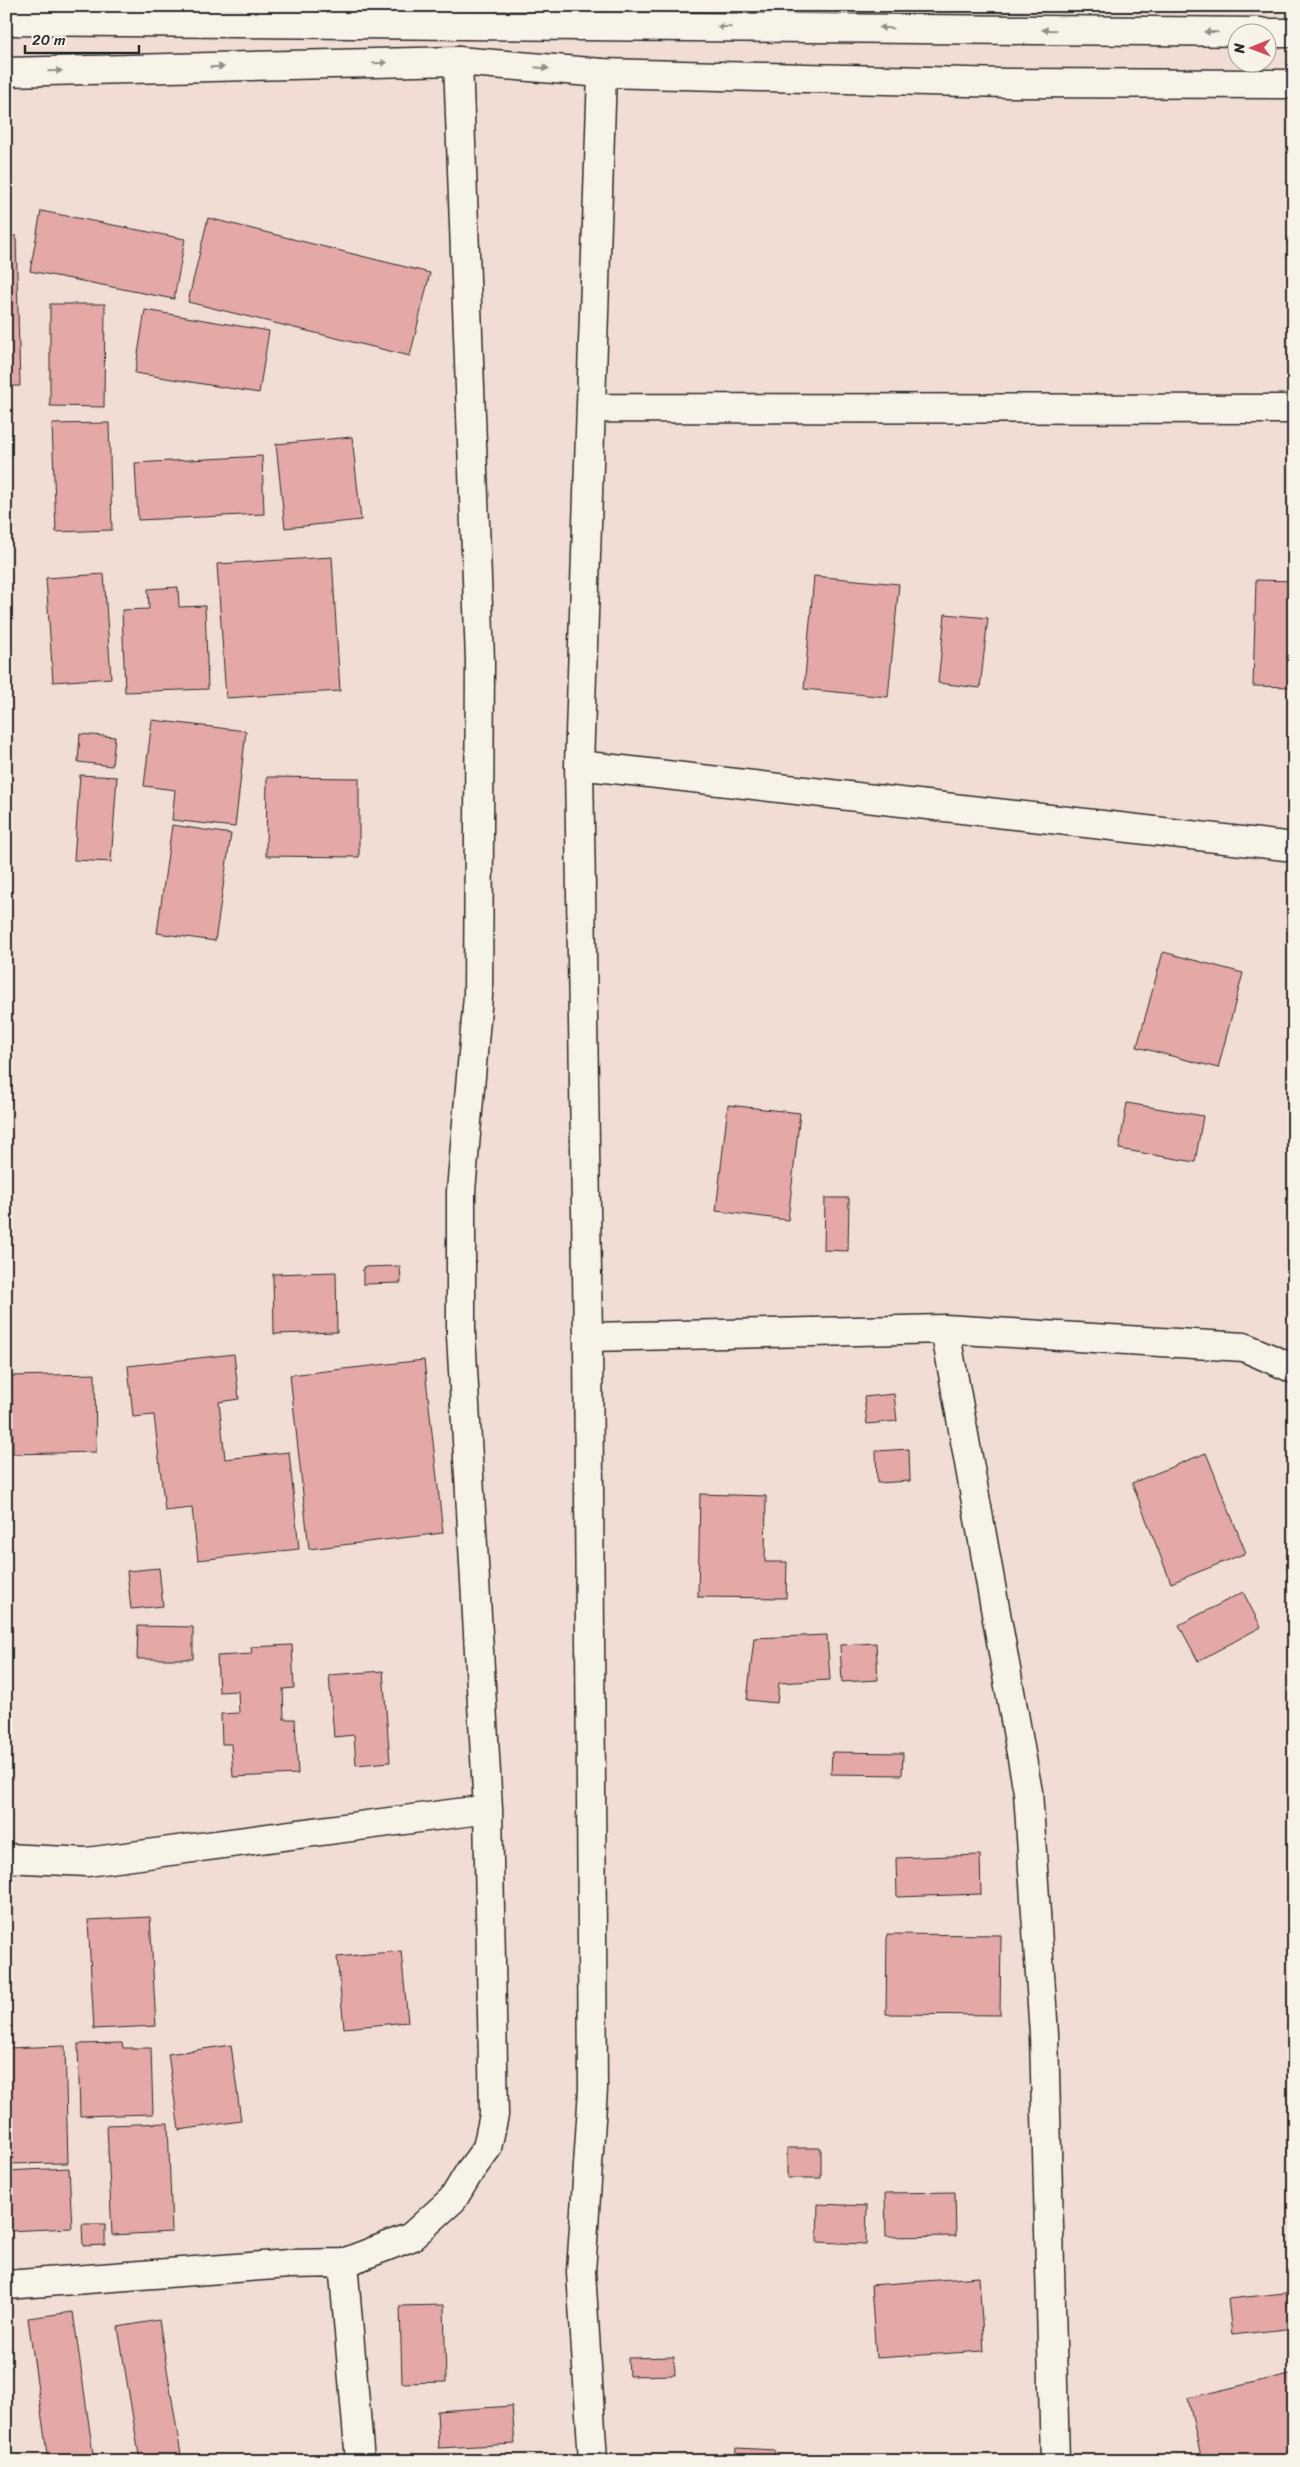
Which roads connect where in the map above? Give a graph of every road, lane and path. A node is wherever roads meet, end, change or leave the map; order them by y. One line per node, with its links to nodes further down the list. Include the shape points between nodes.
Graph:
1 (6, 21): 2 (main road, one-way to 1)
2 (1228, 32)
3 (1278, 33): 4 (main road)
4 (1294, 33)
5 (458, 61): 6 (main road, one-way to 5); 7 (main road, one-way to 7); 16 (main road, via 480,661 478,996 461,1191 461,1335)
6 (6, 72)
7 (602, 73): 8 (main road, via 1007,83); 9 (main road)
8 (1294, 84)
9 (592, 408): 10 (main road); 11 (main road)
10 (1294, 409)
11 (578, 765): 12 (main road); 14 (main road)
12 (1294, 847)
13 (945, 1329): 14 (main road); 15 (main road, via 1244,1347); 22 (main road, via 1028,1792 1044,2035)
14 (588, 1337): 21 (main road, via 593,2089 581,2272)
15 (1294, 1369)
16 (488, 1809): 17 (main road, via 86,1862); 18 (main road, via 494,2115 488,2148 453,2199 411,2237)
17 (6, 1858)
18 (343, 2263): 19 (main road, via 289,2264); 20 (main road)
19 (6, 2285)
20 (360, 2461)
21 (593, 2461)
22 (1055, 2461)

